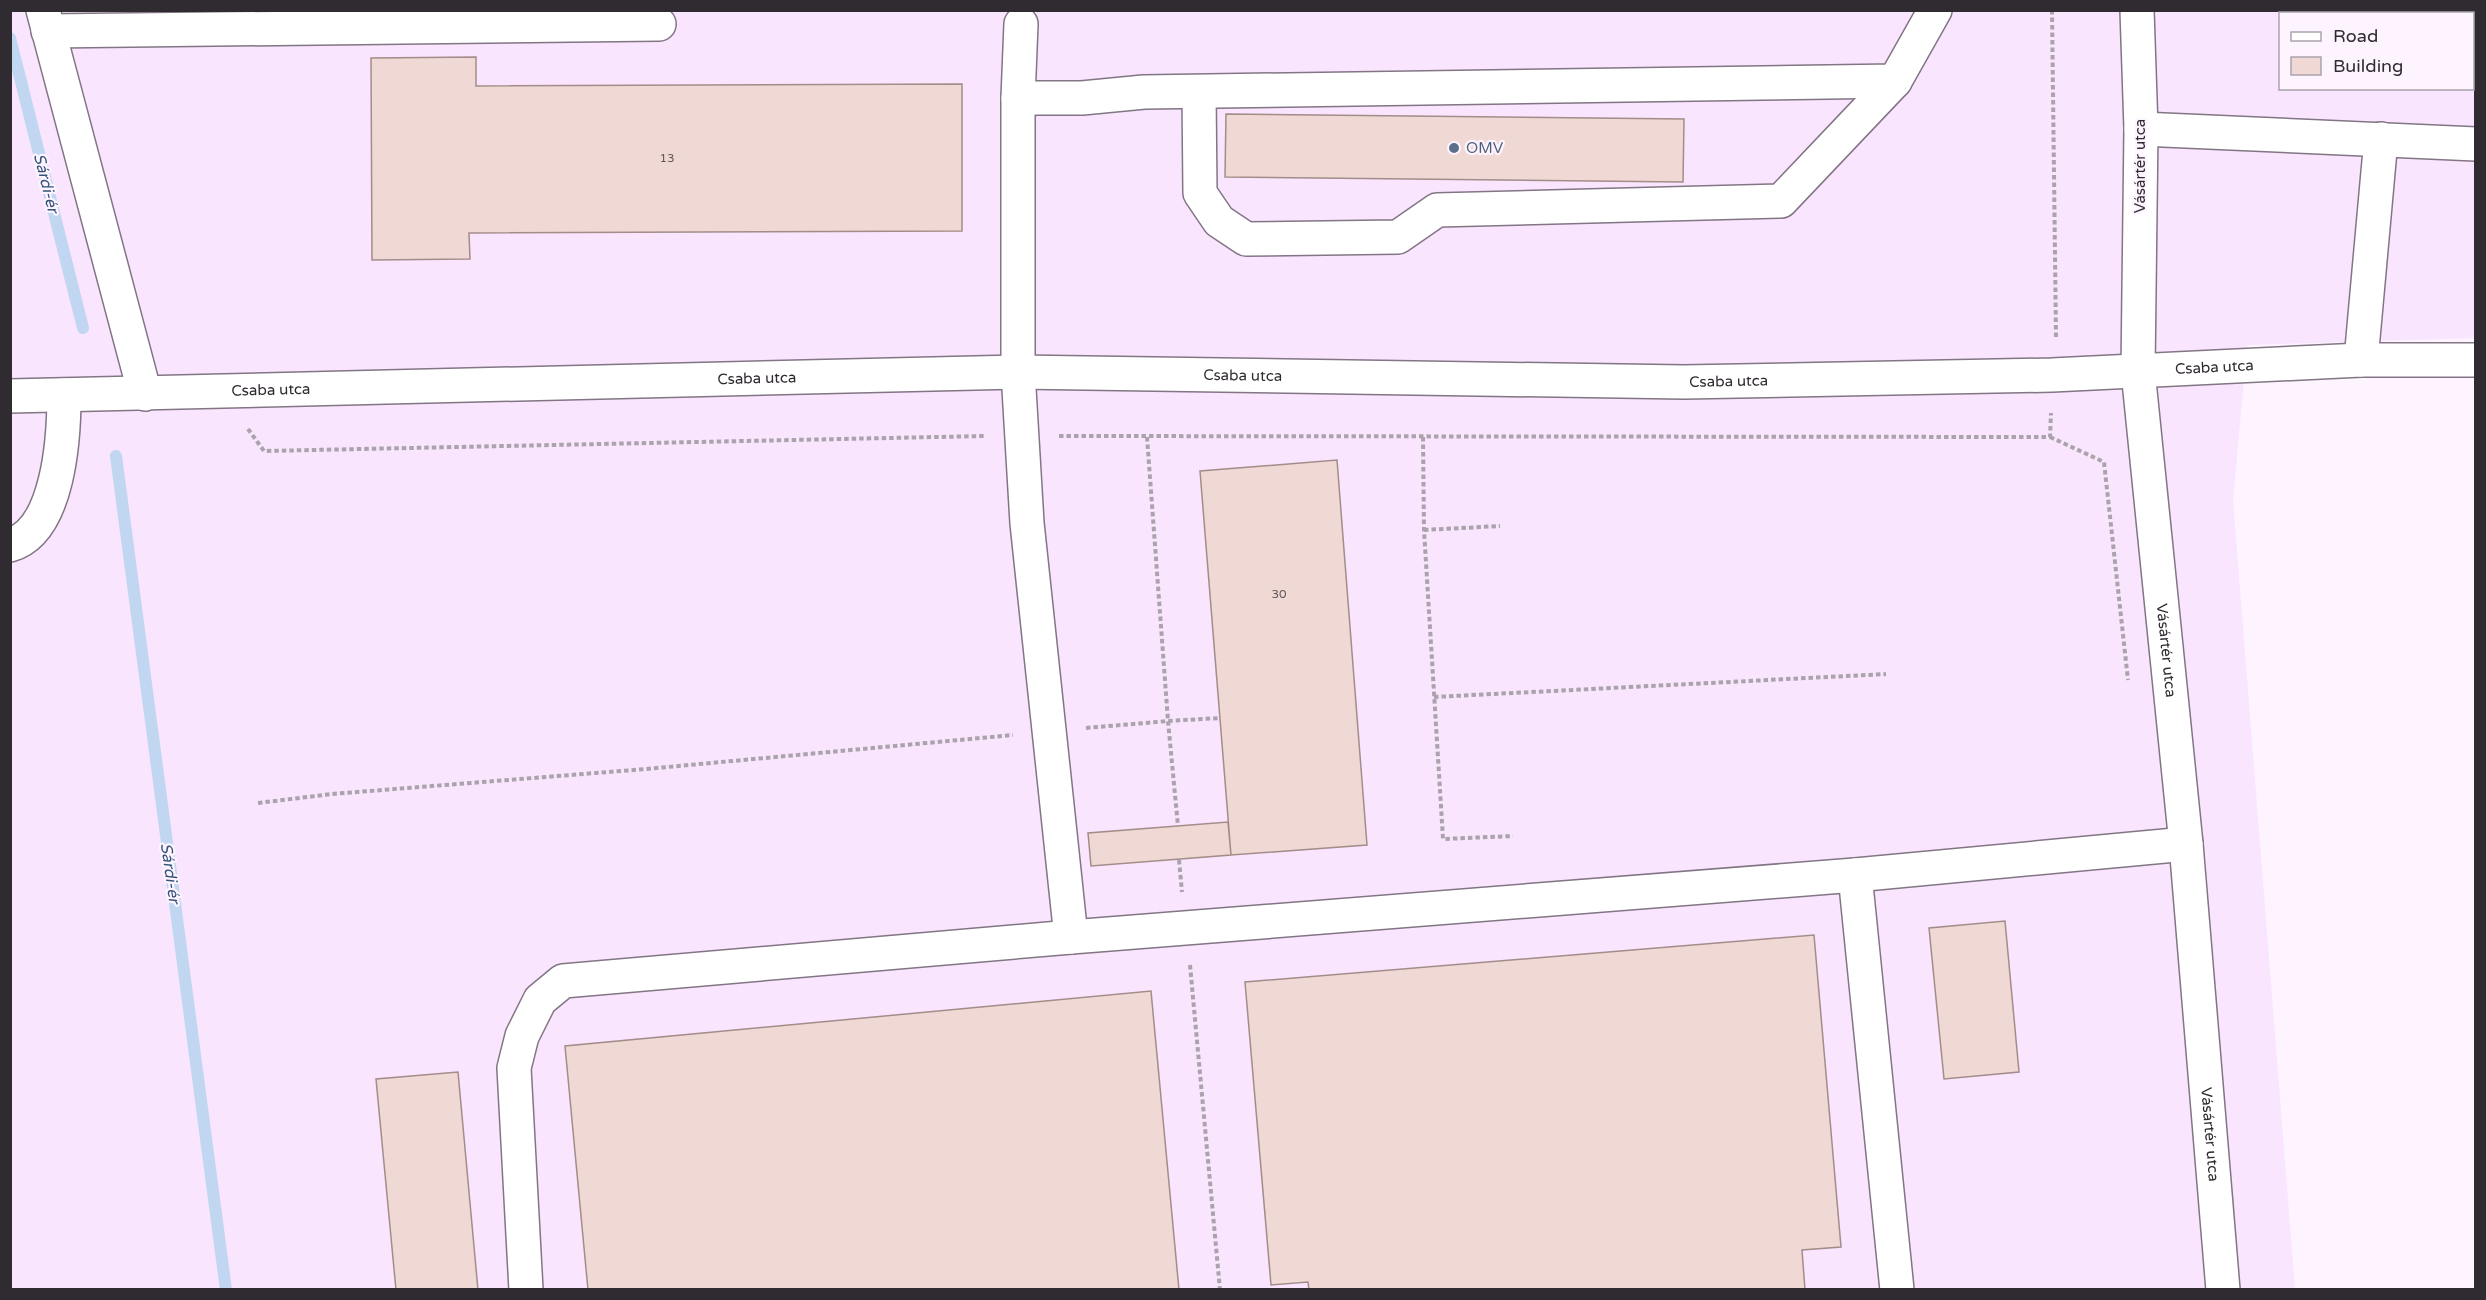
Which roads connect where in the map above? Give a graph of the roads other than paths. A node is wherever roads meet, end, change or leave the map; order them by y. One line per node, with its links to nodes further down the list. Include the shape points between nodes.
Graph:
1 (1935, 10): 6 (street)
2 (2137, 10): 9 (street, Vásártér utca)
3 (46, 21): 4 (street); 16 (street)
4 (659, 24)
5 (1022, 24): 8 (street)
6 (1895, 81): 7 (street); 7 (street, via 1780,201 1437,210 1398,237 1246,239 1219,221 1200,194)
7 (1199, 93): 8 (street)
8 (1018, 98): 15 (street)
9 (2141, 129): 10 (street); 14 (street, Vásártér utca)
10 (2380, 139): 11 (street); 12 (street)
11 (2475, 144)
12 (2361, 360): 13 (street, Csaba utca); 14 (street, Csaba utca)
13 (2475, 360)
14 (2138, 371): 15 (street, Csaba utca, via 1684,382); 20 (street, Vásártér utca)
15 (1018, 372): 16 (street, Csaba utca); 22 (street, via 1028,523)
16 (145, 394): 17 (street, Csaba utca)
17 (64, 395): 18 (street, Csaba utca); 19 (street, via 62,445 55,484 43,515 21,542)
18 (10, 396)
19 (10, 545)
20 (2186, 844): 21 (street); 25 (street, Vásártér utca)
21 (1855, 875): 22 (street); 24 (street)
22 (1071, 937): 23 (street, via 563,981 540,1000 522,1036 514,1068)
23 (526, 1290)
24 (1897, 1290)
25 (2223, 1290)

